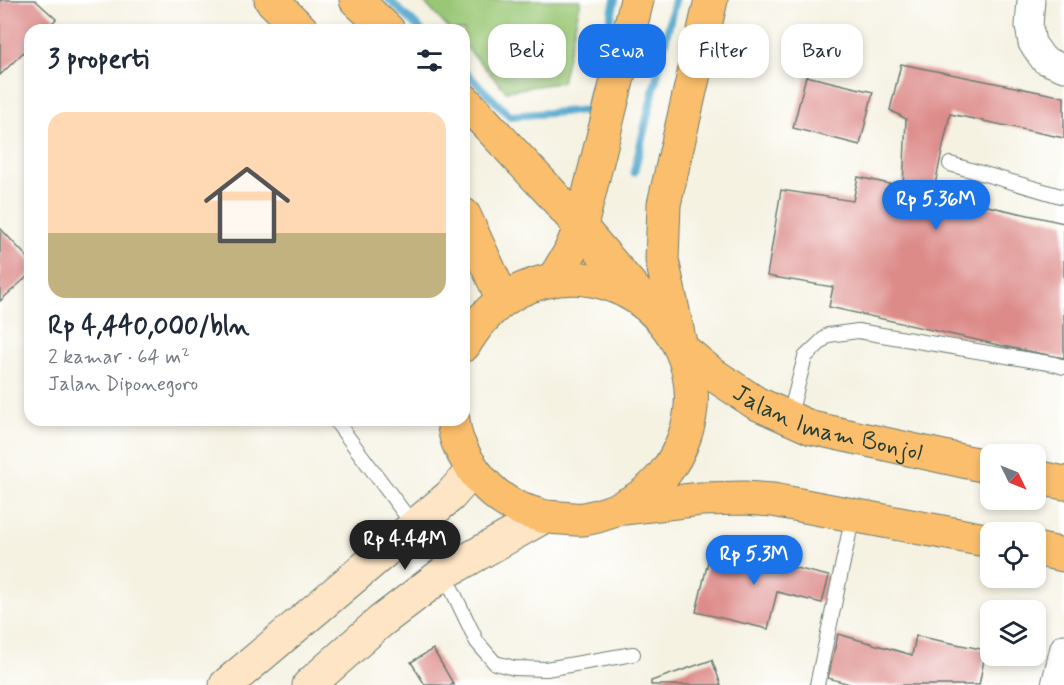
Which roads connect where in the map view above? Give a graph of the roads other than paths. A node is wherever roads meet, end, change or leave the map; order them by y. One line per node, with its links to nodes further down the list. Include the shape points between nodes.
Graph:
1 (271, 0): 6 (main road)
2 (356, 0): 7 (main road)
3 (637, 0): 12 (main road)
4 (711, 0): 18 (main road, via 664,204 662,260)
5 (1031, 0): 8 (street, via 1032,43 1044,60)
6 (296, 24)
7 (382, 24)
8 (1064, 68)
9 (470, 106): 12 (main road)
10 (950, 164): 11 (lane)
11 (1064, 197)
12 (580, 226): 14 (main road, via 570,254); 16 (main road)
13 (470, 228): 15 (main road)
14 (553, 280): 15 (main road, via 527,286); 16 (main road, via 573,278 613,285)
15 (503, 300): 17 (main road, via 479,321)
16 (648, 305): 18 (main road)
17 (470, 335)
18 (681, 348): 20 (main road, Jalan Imam Bonjol, via 756,403); 27 (main road, via 692,400 679,452 645,494)
19 (1064, 367): 20 (lane, via 858,331 828,335 805,357)
20 (789, 418): 23 (main road, Jalan Imam Bonjol, via 812,428)
21 (339, 426): 30 (lane)
22 (454, 426): 24 (main road)
23 (980, 465)
24 (472, 470): 29 (main road, via 492,491 516,507); 30 (main road, via 450,496)
25 (1046, 479): 26 (main road)
26 (1064, 483)
27 (622, 508): 28 (main road, via 744,498); 29 (main road, via 583,519)
28 (853, 515): 31 (main road); 39 (lane)
29 (543, 517): 34 (main road)
30 (414, 526): 37 (main road)
31 (980, 539)
32 (1046, 551): 33 (main road)
33 (1064, 555)
34 (444, 573): 36 (lane, via 477,642 495,663 546,669); 38 (main road, via 380,622)
35 (1064, 648): 40 (street)
36 (633, 654)
37 (226, 685)
38 (309, 685)
39 (818, 685)
40 (1055, 685)

